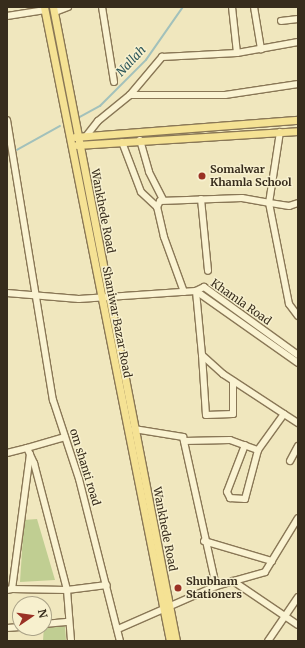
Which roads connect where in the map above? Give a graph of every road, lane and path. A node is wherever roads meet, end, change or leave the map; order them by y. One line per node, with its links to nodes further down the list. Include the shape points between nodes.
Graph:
1 (68, 7): 6 (street)
2 (102, 7): 13 (street)
3 (232, 7): 12 (street)
4 (254, 7): 11 (street)
5 (44, 8): 7 (street); 23 (main road, Shaniwar Bazar Road)
6 (54, 9): 22 (main road, Wankhede Road)
7 (7, 16)
8 (298, 19): 9 (street)
9 (281, 21)
10 (298, 42): 11 (street)
11 (261, 49): 12 (street)
12 (238, 53): 15 (street, via 162,57)
13 (114, 82)
14 (298, 84): 15 (street, via 224,96)
15 (130, 95): 21 (street, via 98,121)
16 (7, 120): 19 (street, om shanti road)
17 (298, 120): 21 (main road)
18 (298, 131): 20 (main road)
19 (8, 132): 39 (street, om shanti road)
20 (280, 132): 24 (main road); 30 (street)
21 (87, 135): 22 (main road)
22 (78, 137): 23 (main road); 26 (main road, Wankhede Road)
23 (69, 138): 27 (main road, Shaniwar Bazar Road)
24 (140, 140): 25 (main road); 29 (street, via 148,172)
25 (122, 142): 26 (main road); 32 (street, via 141,192)
26 (80, 145): 27 (main road); 37 (main road, Wankhede Road)
27 (71, 146): 38 (main road, Shaniwar Bazar Road)
28 (201, 198): 29 (street); 30 (street); 33 (street)
29 (163, 200): 32 (street)
30 (269, 203): 31 (street, via 289,206); 40 (street, via 289,304)
31 (298, 203)
32 (157, 207): 35 (street, via 173,270)
33 (208, 272)
34 (196, 291): 35 (street); 41 (street); 42 (street, Khamla Road, via 204,287); 43 (street, Khamla Road)
35 (184, 292): 37 (street)
36 (7, 293): 39 (street)
37 (108, 296): 38 (street); 47 (main road, Wankhede Road)
38 (100, 297): 39 (street); 66 (main road, Shaniwar Bazar Road)
39 (38, 298): 48 (street, om shanti road, via 53,400)
40 (298, 316)
41 (202, 355): 44 (street); 44 (street, via 206,415 234,414)
42 (298, 356)
43 (298, 363)
44 (233, 380): 45 (street)
45 (284, 414): 46 (street); 52 (street)
46 (298, 423)
47 (134, 429): 49 (street, via 183,437); 66 (main road, Wankhede Road)
48 (65, 437): 53 (street); 61 (street, om shanti road)
49 (184, 441): 50 (street, via 230,440); 58 (street)
50 (245, 444): 52 (street); 52 (street, via 227,492 230,498 245,499)
51 (298, 446): 55 (street)
52 (259, 449): 56 (street)
53 (28, 451): 54 (street); 63 (street); 64 (street)
54 (7, 453)
55 (290, 461)
56 (247, 500)
57 (298, 518): 59 (street)
58 (204, 541): 59 (street); 62 (street)
59 (272, 561): 60 (street, via 265,572)
60 (232, 581): 62 (street); 67 (street)
61 (107, 585): 64 (street); 71 (street, om shanti road)
62 (216, 586): 66 (street)
63 (10, 589): 64 (street)
64 (67, 590): 68 (street)
65 (298, 597): 67 (street)
66 (166, 609): 71 (street); 74 (main road, Shaniwar Bazar Road); 75 (main road)
67 (286, 616): 70 (street); 76 (street)
68 (70, 622): 69 (street); 72 (street)
69 (52, 623)
70 (298, 625)
71 (118, 629): 73 (street, om shanti road)
72 (71, 641)
73 (120, 641)
74 (170, 641)
75 (176, 641)
76 (268, 641)

